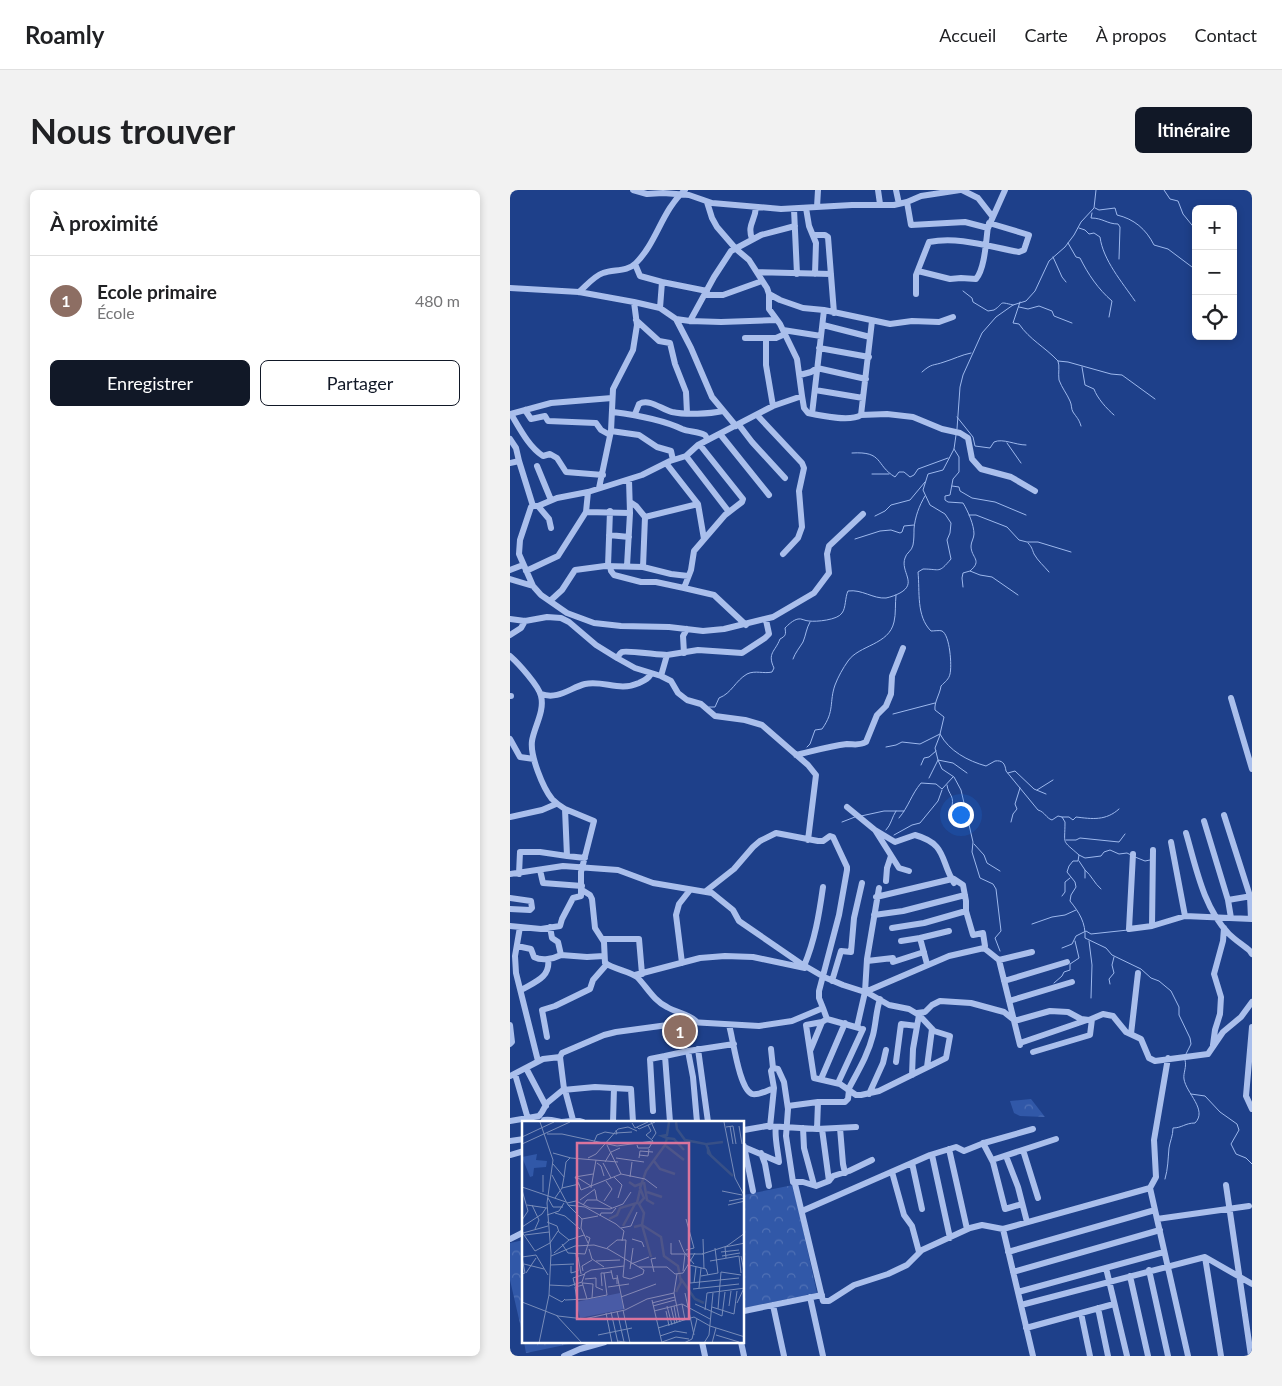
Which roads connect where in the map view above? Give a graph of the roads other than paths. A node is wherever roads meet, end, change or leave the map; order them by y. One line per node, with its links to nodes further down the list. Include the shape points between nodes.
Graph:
1 (633, 190): 8 (street, via 647,194)
2 (818, 190): 15 (street)
3 (878, 190): 12 (street)
4 (896, 190): 13 (street)
5 (961, 190): 7 (street); 18 (street, via 978,198)
6 (1005, 190): 18 (street)
7 (947, 191): 9 (street)
8 (682, 192): 10 (street); 24 (street)
9 (919, 193): 11 (street)
10 (707, 202): 14 (street); 23 (street, via 712,218)
11 (907, 202): 13 (street); 18 (street, via 911,225 965,222 988,228)
12 (880, 204): 13 (street); 15 (street)
13 (899, 204)
14 (756, 207): 17 (street); 21 (street, via 750,226)
15 (817, 207): 16 (street)
16 (806, 208): 17 (street); 20 (street)
17 (794, 209): 19 (street)
18 (990, 222): 22 (street); 22 (street, via 1029,237 1026,247 1019,252)
19 (795, 226): 21 (street, via 768,232); 27 (street)
20 (814, 235): 28 (street); 29 (street, via 828,238)
21 (752, 240): 23 (street)
22 (985, 244): 25 (street, via 929,242); 25 (street, via 976,279 950,280)
23 (736, 249): 26 (street); 34 (street, via 726,258)
24 (635, 264): 31 (street, via 640,276); 33 (street, via 603,273)
25 (918, 271): 36 (street)
26 (757, 272): 27 (street); 30 (street)
27 (797, 274): 28 (street)
28 (815, 274): 29 (street)
29 (831, 274): 40 (street)
30 (762, 281): 34 (street, via 723,295); 35 (street)
31 (662, 282): 34 (street); 38 (street)
32 (510, 288): 33 (street)
33 (578, 292): 37 (street)
34 (707, 293): 46 (street)
35 (769, 294): 39 (street, via 803,308); 44 (street, via 769,309)
36 (916, 294)
37 (634, 302): 38 (street); 43 (street)
38 (660, 308): 42 (street)
39 (824, 310): 40 (street); 47 (street)
40 (834, 313): 45 (street)
41 (953, 317): 45 (street, via 939,322 894,324)
42 (676, 319): 46 (street); 64 (street, via 712,397)
43 (636, 320): 60 (street, via 633,350 613,389); 66 (street, via 659,341 670,342 686,392)
44 (777, 320): 46 (street); 48 (street)
45 (872, 320): 50 (street)
46 (690, 321)
47 (823, 325): 49 (street); 50 (street)
48 (784, 332): 49 (street); 52 (street, via 776,338); 56 (street, via 797,359)
49 (821, 336): 53 (street)
50 (870, 337): 54 (street)
51 (745, 338): 52 (street)
52 (766, 338): 62 (street)
53 (819, 348): 54 (street); 55 (street)
54 (868, 357): 57 (street)
55 (817, 368): 56 (street); 57 (street); 58 (street)
56 (800, 375): 59 (street)
57 (866, 379): 61 (street)
58 (815, 390): 61 (street); 69 (street)
59 (802, 396): 62 (street); 69 (street, via 805,410)
60 (612, 398): 63 (street, via 550,402); 65 (street)
61 (863, 398): 71 (street)
62 (773, 406): 70 (street)
63 (525, 410): 67 (street); 73 (street, via 531,419 545,416 548,421 598,424 600,430)
64 (723, 411): 66 (street); 72 (street)
65 (613, 412): 68 (street); 73 (street)
66 (687, 413): 68 (street, via 671,412 643,402)
67 (510, 414): 84 (street, via 536,451 543,456 554,456 566,472)
68 (635, 414): 76 (street, via 701,433)
69 (812, 414): 71 (street, via 845,418)
70 (757, 415): 72 (street); 105 (street, via 804,468 799,491 800,534)
71 (861, 415): 88 (street, via 913,416 942,430 964,434 972,459 981,469 1011,477)
72 (738, 425): 74 (street); 85 (street)
73 (611, 433): 79 (street, via 639,435 670,451); 84 (street)
74 (720, 434): 76 (street); 90 (street)
75 (510, 439): 80 (street)
76 (708, 440): 77 (street)
77 (700, 444): 78 (street); 97 (street, via 743,499)
78 (686, 456): 79 (street); 97 (street)
79 (673, 460): 82 (street)
80 (519, 461): 81 (street); 94 (street)
81 (510, 463)
82 (666, 464): 86 (street); 93 (street)
83 (537, 466): 91 (street)
84 (603, 475): 87 (street)
85 (785, 478)
86 (629, 480): 87 (street); 92 (street)
87 (599, 488): 89 (street)
88 (1036, 491)
89 (588, 492): 91 (street); 95 (street)
90 (769, 495)
91 (551, 500): 94 (street)
92 (630, 502): 98 (street); 100 (street)
93 (698, 504): 100 (street); 104 (street)
94 (535, 506): 101 (street, via 549,519); 109 (street, via 531,507 520,540 518,554)
95 (586, 512): 96 (street); 109 (street, via 558,556)
96 (610, 512): 98 (street); 102 (street)
97 (729, 512): 104 (street)
98 (630, 513): 103 (street)
99 (863, 514): 121 (street, via 830,546 827,554 829,573 814,593)
100 (645, 517): 108 (street)
101 (551, 528)
102 (609, 535): 103 (street); 106 (street)
103 (628, 537): 107 (street)
104 (704, 539): 113 (street, via 694,551)
105 (783, 554)
106 (609, 566): 107 (street); 112 (street, via 614,575); 118 (street, via 574,570 562,590)
107 (626, 566): 108 (street); 112 (street)
108 (643, 567): 111 (street)
109 (525, 568): 110 (street); 116 (street)
110 (510, 570)
111 (659, 571): 113 (street); 115 (street)
112 (624, 576): 115 (street)
113 (688, 576): 117 (street)
114 (510, 579): 116 (street)
115 (658, 583): 117 (street)
116 (533, 586): 118 (street)
117 (684, 588): 123 (street, via 714,595)
118 (550, 601): 120 (street)
119 (510, 619): 122 (street)
120 (571, 619): 122 (street, via 547,617); 124 (street, via 620,626); 130 (street, via 596,645)
121 (766, 620): 123 (street); 127 (street, via 768,634 742,653 698,650)
122 (525, 621): 125 (street)
123 (746, 625): 124 (street, via 711,631)
124 (687, 629): 127 (street, via 683,636)
125 (510, 635)
126 (903, 648): 136 (street, via 892,676 891,694 877,715 866,742)
127 (684, 653): 128 (street)
128 (667, 655): 130 (street, via 627,651); 132 (street)
129 (510, 656): 133 (street)
130 (617, 658): 131 (street)
131 (651, 674): 132 (street); 133 (street, via 628,687 593,683 562,695)
132 (661, 676): 136 (street, via 673,682 678,693 687,700 700,704 715,716 762,725)
133 (541, 694): 137 (street, via 540,715 532,742)
134 (1231, 698): 138 (street)
135 (510, 739): 137 (street, via 520,757)
136 (796, 755): 147 (street, via 816,775)
137 (534, 759): 139 (street)
138 (1252, 769)
139 (556, 804): 141 (street); 143 (street)
140 (847, 807): 145 (street)
141 (564, 809): 151 (street); 153 (street, via 594,821)
142 (1224, 815): 168 (street)
143 (510, 817)
144 (1204, 821): 171 (street)
145 (875, 830): 152 (street); 159 (street, via 895,842 915,835 937,846)
146 (1186, 833): 176 (street, via 1203,892)
147 (808, 840): 166 (street, via 776,833 753,847 734,869); 207 (street, via 823,841 833,837 847,867)
148 (1171, 842): 175 (street)
149 (1153, 850): 180 (street)
150 (1133, 854): 180 (street, via 1129,929)
151 (567, 856): 153 (street); 158 (street, via 520,852)
152 (891, 856): 156 (street, via 899,868); 160 (street)
153 (585, 858): 154 (street)
154 (582, 868): 155 (street, via 563,866); 163 (street); 165 (street, via 618,870 654,883)
155 (540, 870): 158 (street); 163 (street, via 543,883)
156 (909, 871)
157 (510, 874): 158 (street)
158 (519, 874)
159 (954, 880): 167 (street, via 963,885); 169 (street)
160 (886, 881)
161 (862, 883): 208 (street, via 851,952 841,951)
162 (823, 887): 203 (street, via 814,940)
163 (582, 888): 182 (street, via 581,897 572,899 560,925); 187 (street, via 592,899 595,928)
164 (879, 888): 169 (street)
165 (690, 890): 166 (street); 200 (street, via 679,904 676,915)
166 (706, 891): 203 (street, via 734,910 739,921)
167 (965, 895): 173 (street); 174 (street)
168 (1251, 896): 171 (street); 178 (street)
169 (876, 897): 174 (street)
170 (510, 898): 172 (street, via 530,901 532,908)
171 (1228, 900): 177 (street)
172 (510, 909)
173 (966, 911): 183 (street); 190 (street, via 973,934 983,932)
174 (874, 915): 198 (street)
175 (1185, 916): 176 (street); 180 (street)
176 (1216, 917): 177 (street); 184 (street)
177 (1231, 918): 178 (street)
178 (1251, 919)
179 (510, 926): 181 (street)
180 (1152, 926)
181 (520, 927): 182 (street); 189 (street)
182 (550, 927): 194 (street)
183 (892, 928)
184 (1224, 928): 193 (street); 234 (street, via 1214,974 1221,997)
185 (949, 931): 186 (street)
186 (920, 938): 188 (street); 191 (street)
187 (603, 939): 195 (street); 206 (street, via 639,939)
188 (901, 941)
189 (517, 946): 196 (street, via 530,949 536,958); 211 (street, via 515,964)
190 (984, 948): 197 (street); 202 (street)
191 (924, 952): 198 (street, via 893,962 893,958); 202 (street)
192 (1032, 952): 197 (street)
193 (1252, 954)
194 (561, 955): 195 (street); 196 (street)
195 (604, 956): 201 (street)
196 (548, 959): 211 (street, via 549,967 545,974)
197 (999, 960): 209 (street)
198 (867, 961): 212 (street)
199 (1066, 962): 209 (street)
200 (682, 963): 204 (street, via 700,958 743,956); 206 (street)
201 (607, 964): 206 (street); 231 (street, via 590,989 541,1010)
202 (927, 964): 212 (street)
203 (804, 966): 204 (street)
204 (812, 970): 207 (street)
205 (1138, 973): 230 (street)
206 (638, 975): 221 (street, via 659,1002)
207 (824, 977): 208 (street); 216 (street, via 819,991)
208 (832, 981): 212 (street)
209 (1004, 981): 214 (street)
210 (1072, 982): 214 (street)
211 (521, 990): 244 (street)
212 (865, 992): 213 (street); 226 (street)
213 (880, 999): 217 (street); 229 (street)
214 (1009, 1002): 219 (street)
215 (1252, 1002): 234 (street)
216 (823, 1008): 220 (street); 223 (street, via 776,1024 754,1027)
217 (918, 1014): 219 (street, via 940,1001 970,1003 1004,1012); 225 (street); 228 (street)
218 (1091, 1019): 219 (street, via 1050,1011); 219 (street, via 1020,1044); 230 (street, via 1103,1014 1113,1016); 240 (street, via 1090,1035)
219 (1014, 1020)
220 (824, 1021): 222 (street); 239 (street); 239 (street, via 806,1025)
221 (698, 1023): 223 (street); 242 (street, via 616,1032 564,1051)
222 (844, 1023): 226 (street); 251 (street)
223 (729, 1024): 233 (street)
224 (510, 1025): 232 (street)
225 (917, 1026): 245 (street, via 901,1024); 250 (street)
226 (860, 1028): 229 (street); 252 (street)
227 (1252, 1028): 261 (street, via 1246,1096)
228 (932, 1029): 246 (street); 246 (street, via 950,1036 946,1058)
229 (874, 1032): 256 (street, via 866,1057)
230 (1131, 1034): 243 (street, via 1141,1039 1149,1058 1155,1061)
231 (547, 1038)
232 (510, 1044)
233 (734, 1044): 235 (street); 254 (street, via 741,1080 750,1093 754,1095)
234 (1213, 1047): 243 (street, via 1208,1054)
235 (698, 1049): 238 (street); 274 (street)
236 (771, 1049): 248 (street)
237 (886, 1050): 257 (street)
238 (688, 1051): 241 (street); 273 (street, via 694,1077)
239 (810, 1052): 251 (street, via 814,1078)
240 (1033, 1052)
241 (665, 1056): 262 (street, via 650,1059); 272 (street)
242 (560, 1057): 244 (street); 255 (street)
243 (1168, 1058): 302 (street, via 1154,1140 1156,1177)
244 (538, 1061): 247 (street)
245 (896, 1062)
246 (927, 1067): 250 (street)
247 (526, 1068): 249 (street); 260 (street)
248 (773, 1068): 254 (street); 259 (street, via 778,1069 784,1082)
249 (512, 1074): 263 (street)
250 (912, 1075): 257 (street)
251 (821, 1079): 252 (street)
252 (838, 1083): 256 (street)
253 (614, 1088): 255 (street); 270 (street); 271 (street, via 632,1090)
254 (774, 1088): 275 (street)
255 (564, 1090): 260 (street); 264 (street)
256 (848, 1090): 257 (street, via 856,1095); 258 (street, via 845,1102)
257 (869, 1094)
258 (818, 1102): 259 (street); 281 (street)
259 (788, 1106): 276 (street)
260 (544, 1109): 263 (street, via 538,1116); 266 (street)
261 (1252, 1109)
262 (653, 1112)
263 (528, 1118): 265 (street)
264 (573, 1120): 268 (street); 269 (street)
265 (510, 1121)
266 (544, 1121): 267 (street)
267 (559, 1121)
268 (568, 1121)
269 (578, 1121)
270 (613, 1121)
271 (634, 1121)
272 (670, 1121)
273 (697, 1121)
274 (708, 1121)
275 (773, 1127): 276 (street); 282 (street); 289 (street, via 779,1162)
276 (786, 1127): 278 (street); 298 (street)
277 (856, 1127): 279 (street)
278 (803, 1128): 281 (street); 299 (street, via 804,1148)
279 (840, 1128): 281 (street); 295 (street)
280 (1033, 1128): 284 (street)
281 (819, 1129): 297 (street)
282 (745, 1130)
283 (1056, 1139): 287 (street)
284 (983, 1143): 286 (street, via 964,1151 956,1147); 293 (street)
285 (745, 1147): 289 (street)
286 (949, 1149): 290 (street); 313 (street)
287 (1023, 1150): 291 (street); 304 (street)
288 (745, 1152): 303 (street)
289 (761, 1153): 301 (street)
290 (932, 1154): 294 (street); 318 (street)
291 (1006, 1156): 293 (street); 305 (street)
292 (872, 1160): 295 (street)
293 (992, 1160): 305 (street, via 1005,1209)
294 (912, 1163): 296 (street); 307 (street)
295 (845, 1172): 297 (street, via 832,1176)
296 (892, 1172): 310 (street); 319 (street)
297 (829, 1181): 299 (street)
298 (793, 1182): 299 (street); 310 (street)
299 (814, 1185)
300 (1226, 1185): 308 (street)
301 (769, 1186)
302 (1150, 1188): 309 (street); 312 (street)
303 (753, 1191)
304 (1038, 1198)
305 (1022, 1204): 312 (street)
306 (1249, 1206): 308 (street)
307 (922, 1209)
308 (1229, 1209): 311 (street); 328 (street)
309 (1155, 1210): 311 (street); 320 (street)
310 (802, 1211): 332 (street)
311 (1157, 1219): 315 (street)
312 (1027, 1222): 314 (street)
313 (967, 1229): 314 (street, via 982,1225); 318 (street)
314 (1003, 1229): 320 (street)
315 (1160, 1230): 321 (street); 326 (street)
316 (522, 1233): 317 (street)
317 (510, 1238)
318 (950, 1238): 319 (street)
319 (919, 1252): 332 (street, via 907,1265 854,1285 829,1301 823,1301)
320 (1008, 1252): 326 (street)
321 (1164, 1252): 323 (street); 324 (street)
322 (1205, 1256): 323 (street); 328 (street); 352 (street)
323 (1167, 1265): 325 (street); 351 (street)
324 (1106, 1268): 329 (street); 331 (street)
325 (1149, 1270): 327 (street); 350 (street)
326 (1013, 1272): 331 (street)
327 (1130, 1276): 329 (street); 349 (street)
328 (1239, 1276): 330 (street); 353 (street)
329 (1109, 1281): 334 (street); 336 (street)
330 (1252, 1284)
331 (1018, 1292): 336 (street)
332 (822, 1295): 333 (street)
333 (810, 1297): 335 (street); 344 (street)
334 (1114, 1304): 337 (street); 348 (street)
335 (772, 1305): 338 (street); 343 (street)
336 (1021, 1305): 340 (street)
337 (1098, 1308): 339 (street); 347 (street)
338 (745, 1311)
339 (1081, 1313): 340 (street); 346 (street)
340 (1026, 1328): 345 (street)
341 (597, 1344): 342 (street)
342 (564, 1356)
343 (784, 1356)
344 (823, 1356)
345 (1033, 1356)
346 (1090, 1356)
347 (1108, 1356)
348 (1126, 1356)
349 (1148, 1356)
350 (1168, 1356)
351 (1188, 1356)
352 (1221, 1356)
353 (1250, 1356)

